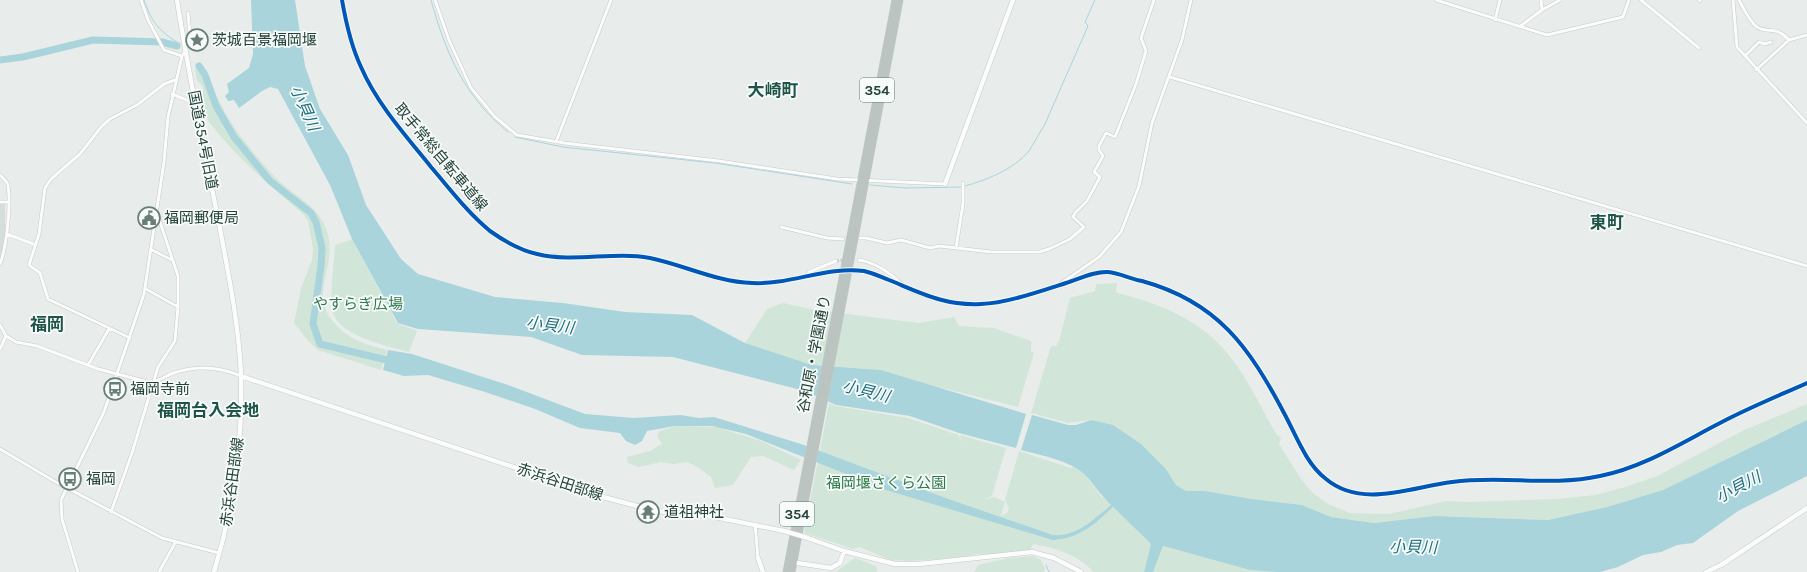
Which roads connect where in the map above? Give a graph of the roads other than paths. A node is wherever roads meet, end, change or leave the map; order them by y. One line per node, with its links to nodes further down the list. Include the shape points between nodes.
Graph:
1 (141, 0): 29 (street, via 164,50)
2 (177, 0): 24 (main road, 国道354号旧道)
3 (342, 0): 58 (street, 取手常総自転車道線, via 354,50 369,84 404,133 465,209 494,234 534,253 554,256 634,256 654,259 728,281 787,281)
4 (435, 0): 37 (street, via 465,78 482,103 517,134)
5 (611, 0): 37 (street)
6 (894, 0): 39 (highway, 谷和原・学園通り / 354)
7 (900, 0): 39 (highway, 谷和原・学園通り / 354)
8 (1013, 0): 41 (main road)
9 (1154, 0): 50 (street, via 1141,38 1146,51 1136,84 1115,137 1106,133 1099,146 1103,156 1094,172 1100,177 1087,201 1073,217 1084,227 1070,239 1050,250 1039,252 991,252)
10 (1191, 0): 32 (street)
11 (1436, 0): 21 (street)
12 (1500, 0): 21 (street)
13 (1541, 0): 19 (street)
14 (1560, 0): 19 (street)
15 (1629, 0): 22 (street, via 1623,17 1547,36)
16 (1641, 0): 27 (street)
17 (1733, 0): 30 (street, via 1737,47)
18 (1739, 0): 25 (street, via 1756,26 1777,31)
19 (1542, 10): 22 (street)
20 (188, 13): 24 (street, via 190,36)
21 (1495, 20): 22 (street)
22 (1519, 27)
23 (1807, 35): 25 (street)
24 (184, 38): 28 (main road, 国道354号旧道)
25 (1789, 40): 31 (street)
26 (1771, 42): 30 (street, via 1759,42)
27 (1699, 48)
28 (186, 50): 29 (street); 35 (main road, 国道354号旧道)
29 (182, 56): 33 (street)
30 (1745, 56): 31 (street)
31 (1756, 70): 36 (street)
32 (1170, 77): 56 (street); 59 (street, via 1152,123 1134,202 1122,232 1100,257)
33 (176, 80): 34 (street); 49 (street, via 164,84 137,105 110,119 80,154 51,179 45,188)
34 (172, 94): 35 (street); 44 (street)
35 (196, 104): 70 (main road, 国道354号旧道, via 234,304)
36 (1807, 123)
37 (556, 142): 39 (street, via 719,160 837,179)
38 (0, 175): 43 (street, via 8,185)
39 (863, 180): 41 (street); 57 (highway, 谷和原・学園通り / 354)
40 (963, 183): 50 (street, via 963,204)
41 (945, 184)
42 (0, 202): 43 (street)
43 (8, 202): 46 (street)
44 (157, 213): 51 (street); 52 (street)
45 (781, 227): 48 (street, via 827,238)
46 (7, 234): 49 (street); 55 (street)
47 (860, 238): 50 (street, via 887,243 900,240 930,248)
48 (844, 239)
49 (36, 245): 64 (street, via 29,265 40,274 48,299)
50 (956, 248)
51 (152, 250): 52 (street); 61 (street)
52 (172, 260): 62 (street, via 178,276)
53 (859, 260): 60 (street, via 867,261 891,274)
54 (836, 261): 58 (street, via 809,272)
55 (0, 264)
56 (1807, 266)
57 (846, 273): 58 (street, 取手常総自転車道線); 60 (street, 取手常総自転車道線, via 872,273); 82 (highway, 谷和原・学園通り / 354)
58 (804, 277)
59 (1060, 285): 60 (street, via 980,304 930,298); 72 (street, via 1108,272 1177,294 1209,313 1233,334)
60 (904, 286)
61 (146, 289): 62 (street); 66 (street)
62 (178, 307): 71 (street, via 175,341 158,367)
63 (0, 325): 65 (street)
64 (109, 329): 66 (street); 68 (street)
65 (6, 336): 67 (street); 68 (street, via 16,342 37,346)
66 (130, 338): 69 (street)
67 (0, 349)
68 (88, 365): 69 (street)
69 (118, 375): 71 (street); 74 (street, via 98,426)
70 (241, 376): 71 (street, via 223,369 197,368 172,374); 77 (main road, 赤浜谷田部線, via 618,501 656,511); 80 (main road, 赤浜谷田部線, via 235,478)
71 (152, 383): 76 (street, via 132,453)
72 (1276, 396)
73 (0, 449): 74 (street)
74 (67, 488): 76 (street); 83 (street, via 61,500 61,511)
75 (1807, 508): 90 (main road, via 1721,565)
76 (111, 512): 78 (street)
77 (755, 524): 79 (main road, 赤浜谷田部線, bridge, via 784,530); 81 (street)
78 (175, 543): 80 (street); 84 (street)
79 (844, 551): 82 (main road, via 840,563 831,568); 89 (main road, 赤浜谷田部線, via 903,565 1032,552 1054,558)
80 (219, 553): 85 (main road, 赤浜谷田部線)
81 (758, 558): 86 (main road)
82 (790, 562): 87 (highway, 谷和原・学園通り / 354); 88 (highway, 谷和原・学園通り / 354)
83 (78, 572)
84 (159, 572)
85 (214, 572)
86 (762, 572)
87 (786, 572)
88 (792, 572)
89 (1081, 572)
90 (1706, 572)

